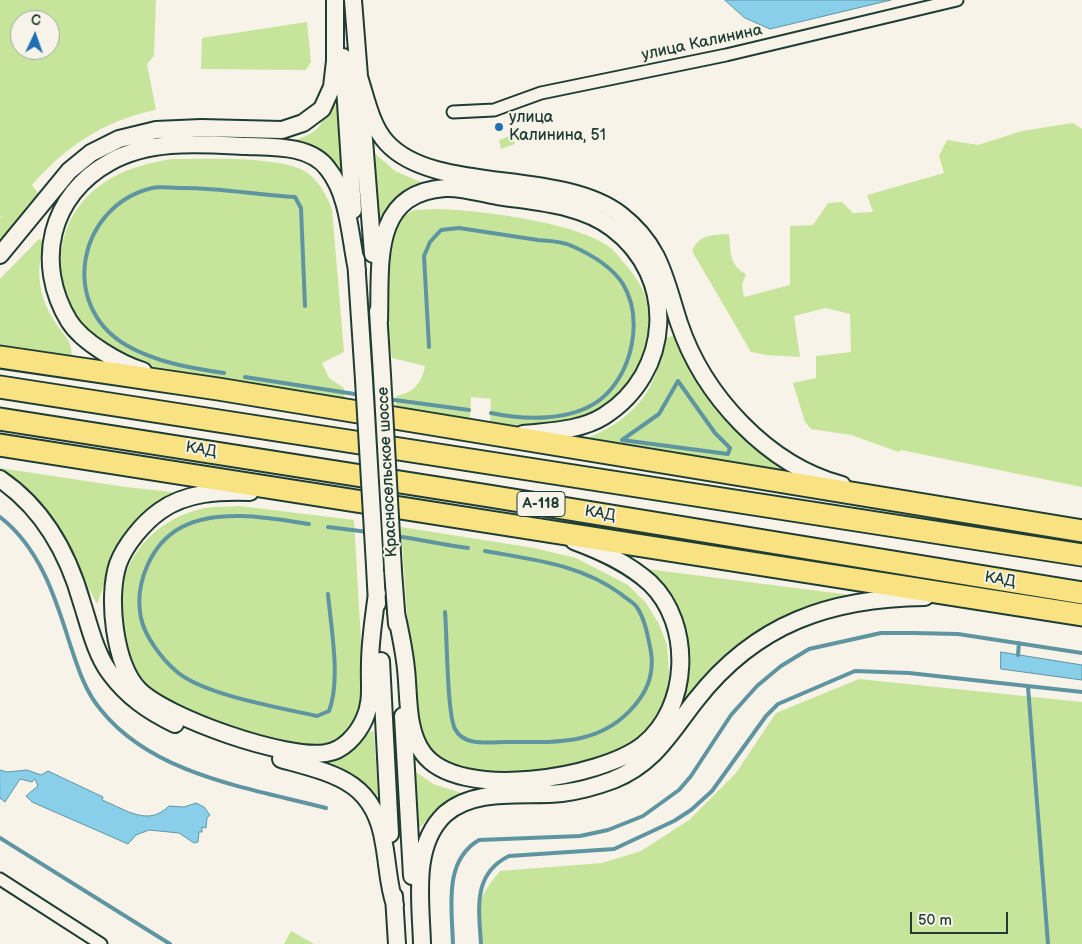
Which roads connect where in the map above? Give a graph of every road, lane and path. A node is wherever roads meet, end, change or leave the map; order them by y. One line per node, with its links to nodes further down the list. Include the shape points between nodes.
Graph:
1 (334, 0): 7 (main road, via 332,87 322,108 303,123 282,130 165,129 119,139 91,152 69,171)
2 (339, 0): 8 (main road, Красносельское шоссе)
3 (353, 0): 5 (main road, Красносельское шоссе)
4 (958, 0): 6 (street, улица Калинина, via 726,55 541,93 494,110)
5 (359, 77): 9 (main road, Красносельское шоссе); 18 (main road, via 372,118 386,142 401,156 419,165 451,173 582,196 621,215 641,234 656,256 668,282 680,324 718,396 761,442 829,481)
6 (453, 112)
7 (0, 255)
8 (357, 270): 12 (main road, via 340,186 328,167 314,156 288,148 176,145 146,148 110,161 90,176 71,194 59,214 49,258 54,286 70,322 89,341 126,366); 22 (main road, Красносельское шоссе, bridge)
9 (378, 321): 14 (main road, via 382,238 400,203 420,192 446,188 555,206 594,217 618,233 635,249 651,278 659,311 658,339 653,358 637,385 603,417 577,428); 25 (main road, Красносельское шоссе, bridge)
10 (0, 357): 12 (highway)
11 (0, 387): 21 (highway, КАД / А-118)
12 (218, 389): 14 (highway)
13 (0, 419): 23 (highway, КАД / А-118)
14 (503, 435): 18 (highway)
15 (0, 445): 17 (highway)
16 (0, 479): 28 (main road, via 42,517 60,543 108,672 145,710 202,736 317,769 344,780 371,802 382,830)
17 (324, 496): 19 (highway); 22 (main road, via 213,491 160,510 137,533 118,564 113,598 114,620 116,641 125,665 139,690 187,720 300,754 326,753 343,746 355,735 371,702 370,664)
18 (944, 510): 20 (highway)
19 (551, 532): 24 (highway); 25 (main road, via 619,561 650,583 668,606 679,641 680,673 669,709 644,745 622,758 591,770 559,777 507,780 454,775 433,762 419,747 410,716 406,668)
20 (1082, 532)
21 (1082, 555)
22 (377, 593): 28 (main road, Красносельское шоссе)
23 (1082, 593)
24 (973, 597): 26 (highway); 32 (main road, via 871,601 795,619 765,636 713,679 672,736 634,770 594,787 563,793 479,797 446,813 434,827 421,866)
25 (396, 613): 31 (main road, Красносельское шоссе)
26 (1082, 615)
27 (0, 879): 29 (street)
28 (394, 905): 30 (main road, Красносельское шоссе)
29 (101, 944)
30 (398, 944)
31 (415, 944)
32 (422, 944)

